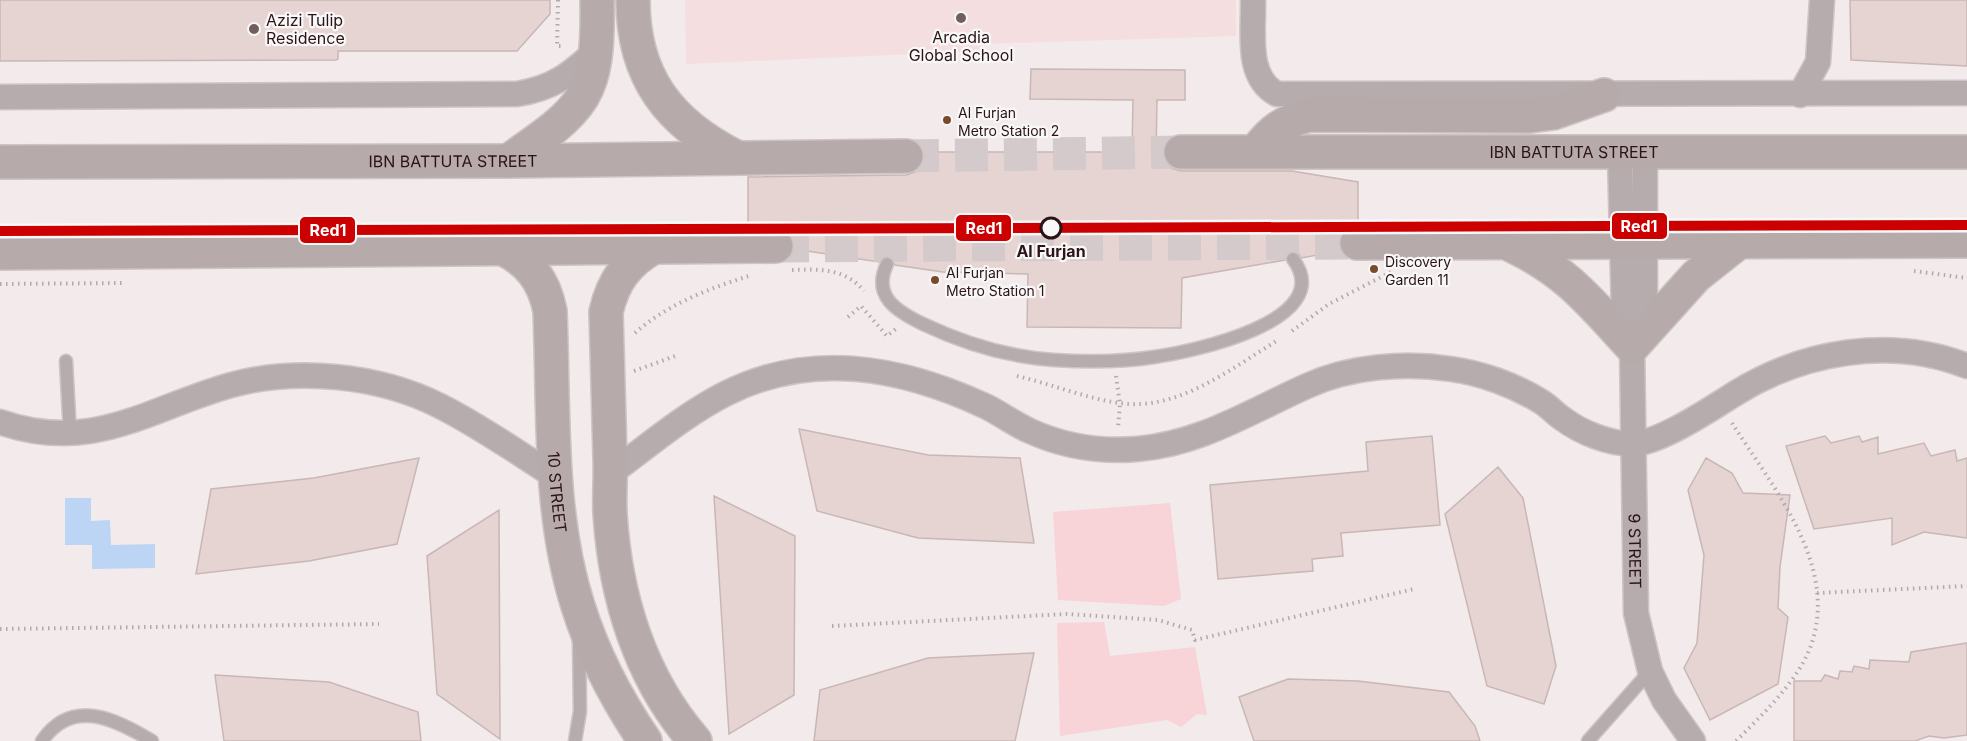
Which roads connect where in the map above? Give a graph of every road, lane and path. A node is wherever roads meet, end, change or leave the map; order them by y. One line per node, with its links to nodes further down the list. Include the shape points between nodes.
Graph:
1 (597, 0): 5 (main road)
2 (633, 0): 17 (main road, via 637,43 646,73 662,100 691,130)
3 (1253, 0): 8 (street, via 1255,67 1266,88 1277,94)
4 (1822, 0): 6 (street)
5 (598, 49): 11 (street, via 543,90 517,94); 18 (main road, via 586,93 571,113)
6 (1821, 49): 9 (street, via 1814,73); 10 (street, via 1831,74)
7 (1967, 93): 10 (street)
8 (1604, 95): 9 (street); 12 (main road, via 1553,113 1530,116 1310,115 1290,119 1272,130)
9 (1800, 95): 10 (street)
10 (1847, 95)
11 (0, 97)
12 (1257, 151): 14 (main road, IBN BATTUTA STREET); 15 (main road, IBN BATTUTA STREET)
13 (1967, 152): 15 (main road, IBN BATTUTA STREET)
14 (1181, 153)
15 (1632, 154): 21 (street, 9 STREET)
16 (906, 156): 17 (main road, IBN BATTUTA STREET)
17 (737, 158): 18 (main road, IBN BATTUTA STREET)
18 (508, 160): 19 (main road, IBN BATTUTA STREET)
19 (0, 162)
20 (1967, 241): 22 (main road)
21 (1633, 242): 22 (main road); 24 (main road); 41 (street, 9 STREET, via 1623,317)
22 (1739, 242): 41 (main road, via 1696,276)
23 (1358, 243): 24 (main road)
24 (1507, 243): 41 (main road, via 1534,256 1580,289)
25 (500, 247): 26 (main road); 27 (main road); 55 (main road, 10 STREET, via 529,265 547,294)
26 (654, 247): 28 (main road); 47 (main road, via 627,266 610,295 606,312)
27 (0, 253)
28 (783, 258): 37 (path, via 837,272 857,282)
29 (1293, 259): 44 (lane, via 1299,267 1301,286 1294,305 1280,317 1196,350)
30 (887, 264): 44 (lane, via 881,276 885,297 899,312 948,336 999,351 1053,360)
31 (1402, 270): 49 (path, via 1329,304 1292,331 1198,387 1159,402)
32 (1910, 271): 34 (path)
33 (756, 274): 40 (path, via 673,307)
34 (1967, 278)
35 (137, 282): 36 (path)
36 (0, 284)
37 (867, 293)
38 (848, 316): 39 (path, via 861,306 887,336 900,325)
39 (894, 320)
40 (630, 337)
41 (1632, 347): 52 (street, 9 STREET)
42 (678, 355): 47 (path)
43 (66, 361): 51 (lane)
44 (1113, 361): 49 (path)
45 (1967, 366): 48 (street, via 1910,351 1865,350 1821,357 1778,370)
46 (1008, 374): 49 (path)
47 (608, 378): 54 (main road)
48 (1720, 403): 52 (street, via 1689,422); 58 (path, via 1792,519 1815,572)
49 (1120, 404): 53 (path)
50 (0, 422): 51 (street, via 41,433)
51 (70, 434): 55 (street, via 107,430 233,385 285,377 338,377 390,387 439,405)
52 (1635, 444): 53 (street, via 1609,441 1585,432 1543,402 1480,375 1420,366 1334,376 1202,435 1174,443); 64 (street, 9 STREET, via 1636,613)
53 (1116, 449): 54 (street, via 1054,440 952,391 912,377 841,366 782,373 753,381 700,408 649,446)
54 (610, 458): 60 (main road, via 613,545)
55 (556, 477): 59 (main road, 10 STREET, via 567,560)
56 (1967, 586): 58 (path)
57 (1414, 589): 62 (path, via 1195,640 1192,630 1158,620 1093,615)
58 (1817, 593): 72 (path, via 1818,617 1810,650 1778,698)
59 (578, 606): 60 (main road, via 602,600); 67 (lane, via 580,711); 68 (main road, 10 STREET, via 600,662)
60 (624, 608): 69 (main road, via 660,692)
61 (379, 624): 63 (path)
62 (832, 626)
63 (0, 629)
64 (1650, 671): 70 (lane); 71 (street, 9 STREET, via 1664,700)
65 (42, 741): 66 (lane, via 56,724 69,716 84,714)
66 (152, 741)
67 (574, 741)
68 (645, 741)
69 (695, 741)
70 (1588, 741)
71 (1693, 741)
72 (1736, 741)

